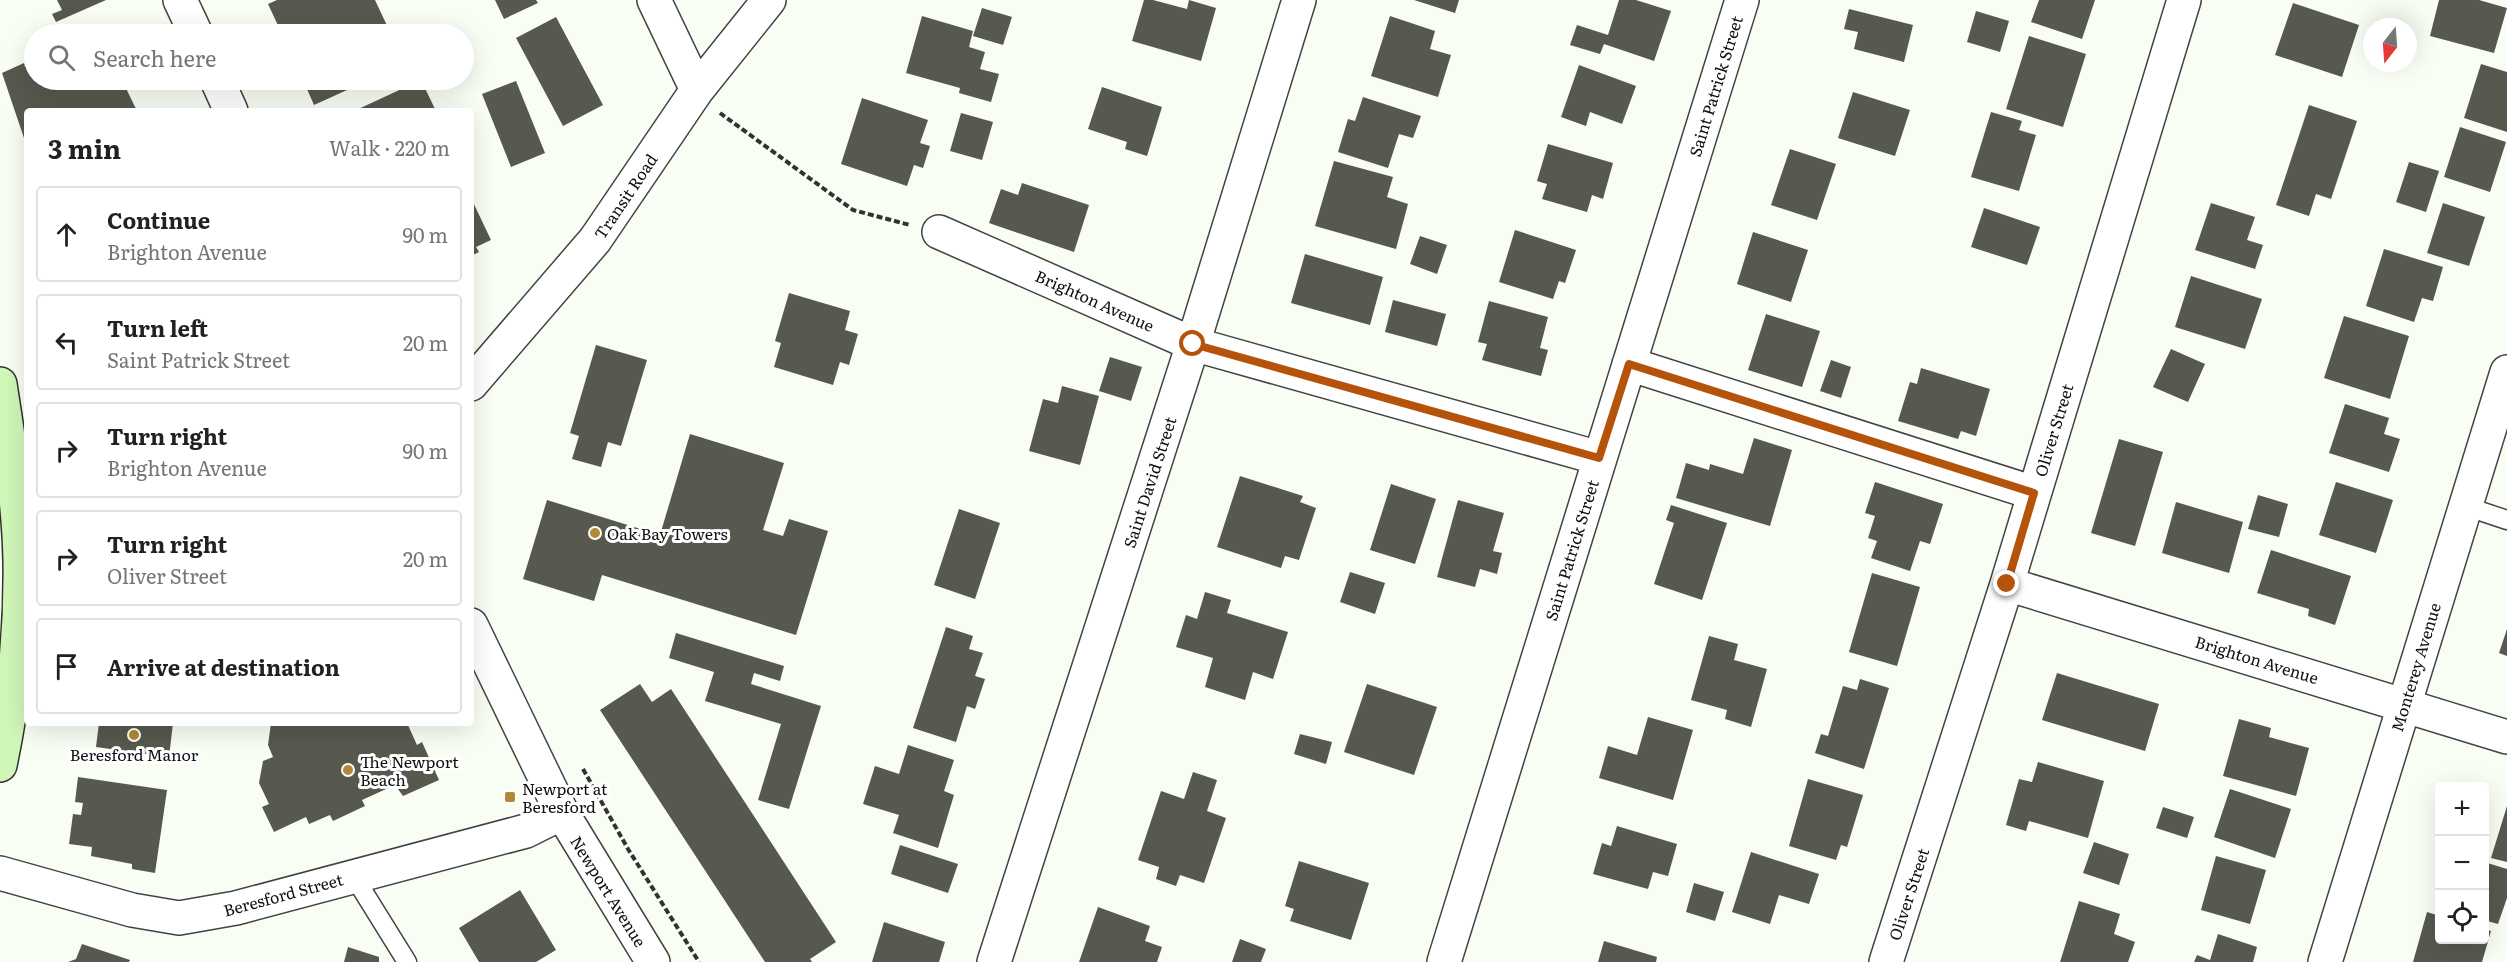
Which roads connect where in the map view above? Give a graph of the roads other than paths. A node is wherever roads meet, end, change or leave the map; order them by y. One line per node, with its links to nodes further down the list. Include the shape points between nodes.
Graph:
1 (180, 0): 7 (street)
2 (654, 0): 9 (street)
3 (769, 0): 9 (street, Transit Road)
4 (1299, 0): 12 (street, Saint David Street)
5 (1742, 0): 13 (street, Saint Patrick Street)
6 (2184, 0): 18 (street, Oliver Street)
7 (191, 24)
8 (222, 90): 10 (street)
9 (697, 90): 15 (street, Transit Road, via 595,240)
10 (230, 108)
11 (939, 232): 12 (street, Brighton Avenue)
12 (1193, 344): 17 (street, Brighton Avenue); 31 (street, Saint David Street)
13 (1629, 364): 17 (street, Saint Patrick Street); 18 (street)
14 (2507, 372): 19 (street, Monterey Avenue)
15 (474, 381)
16 (0, 384): 25 (main road, via 20,562 14,665)
17 (1599, 458): 32 (street, Saint Patrick Street)
18 (2034, 493): 21 (street, Oliver Street)
19 (2464, 506): 20 (lane); 23 (street, Monterey Avenue)
20 (2507, 519)
21 (2007, 584): 23 (street, Brighton Avenue); 33 (street, Oliver Street)
22 (474, 631): 26 (street, Newport Avenue)
23 (2404, 703): 24 (street, Brighton Avenue); 34 (street, Monterey Avenue)
24 (2507, 737)
25 (0, 765)
26 (562, 813): 28 (street, Beresford Street, via 526,831); 30 (street, Newport Avenue)
27 (0, 873): 28 (street, Beresford Street, via 132,910 179,918 236,908)
28 (353, 875): 29 (lane)
29 (407, 962)
30 (653, 962)
31 (994, 962)
32 (1444, 962)
33 (1886, 962)
34 (2325, 962)

